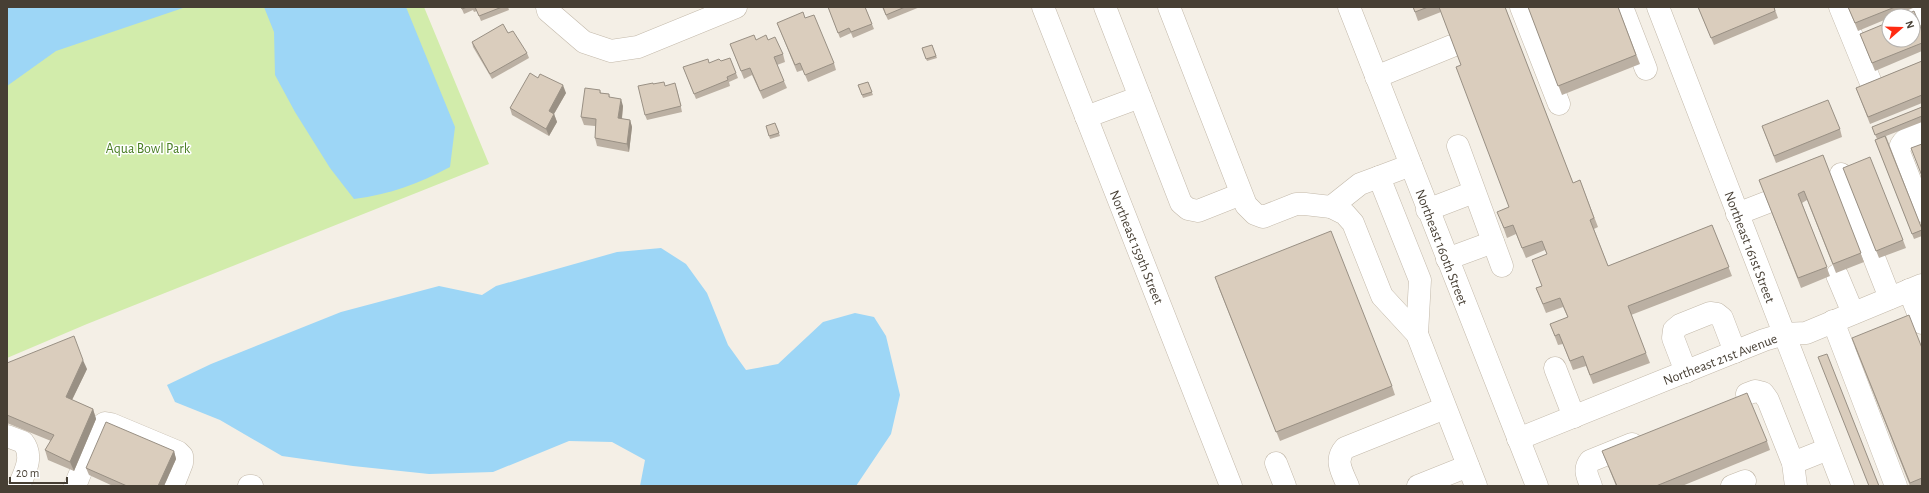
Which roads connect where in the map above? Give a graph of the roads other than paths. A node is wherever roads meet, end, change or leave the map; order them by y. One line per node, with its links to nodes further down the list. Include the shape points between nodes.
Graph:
1 (736, 7): 10 (street, via 638,47 611,51 584,42)
2 (1043, 7): 19 (street, Northeast 159th Street)
3 (1105, 7): 17 (street)
4 (1169, 7): 26 (street)
5 (1349, 7): 15 (street, Northeast 160th Street)
6 (1521, 7): 18 (street)
7 (1622, 7): 14 (street)
8 (1658, 7): 31 (street, Northeast 161st Street)
9 (1840, 7): 12 (street)
10 (548, 9)
11 (1875, 31): 12 (street)
12 (1854, 40): 16 (street)
13 (1452, 46): 15 (street)
14 (1646, 69)
15 (1376, 76): 22 (street, Northeast 160th Street)
16 (1871, 83)
17 (1140, 97): 19 (street); 26 (street, via 1181,203 1188,209 1198,211)
18 (1558, 104)
19 (1086, 117): 59 (street, Northeast 159th Street)
20 (1922, 132): 30 (street, via 1904,140 1899,152)
21 (1458, 146): 25 (street)
22 (1411, 165): 24 (street); 29 (street, Northeast 160th Street)
23 (1861, 166): 36 (street, via 1836,175)
24 (1380, 177): 28 (street, via 1360,184); 39 (street, via 1420,280)
25 (1474, 192): 29 (street); 32 (street)
26 (1241, 194): 28 (street, via 1246,205 1255,214 1263,217 1296,204)
27 (1768, 202): 31 (street)
28 (1331, 207): 39 (street, via 1345,214 1353,224 1382,296)
29 (1427, 210): 33 (street, Northeast 160th Street)
30 (1922, 211)
31 (1737, 214): 40 (street, Northeast 161st Street)
32 (1493, 242): 33 (street); 34 (street)
33 (1447, 259): 49 (street, Northeast 160th Street)
34 (1502, 266)
35 (1837, 275): 37 (street)
36 (1907, 291): 37 (street, Northeast 21st Avenue); 38 (street)
37 (1843, 317): 40 (street, Northeast 21st Avenue, via 1806,332); 67 (street)
38 (1922, 323)
39 (1417, 334): 45 (street)
40 (1784, 334): 41 (street, Northeast 21st Avenue); 50 (street, Northeast 161st Street)
41 (1735, 352): 43 (street, Northeast 21st Avenue); 43 (street, via 1722,318 1717,314 1710,313 1680,325 1674,330 1673,338)
42 (1555, 368): 46 (street)
43 (1686, 372): 46 (street, Northeast 21st Avenue)
44 (1747, 394): 51 (street, via 1763,393 1768,400)
45 (1446, 408): 53 (street); 61 (street, via 1345,448 1338,461)
46 (1574, 417): 49 (street, Northeast 21st Avenue)
47 (7, 436): 54 (street, via 23,442 29,453)
48 (1649, 437): 64 (street, via 1590,461 1585,471)
49 (1518, 439): 63 (street, Northeast 160th Street)
50 (1828, 449): 51 (street); 66 (street, Northeast 161st Street)
51 (1793, 462): 65 (street)
52 (1276, 463): 60 (street)
53 (1472, 476): 62 (street)
54 (20, 486)
55 (75, 486): 56 (street, via 100,427 105,423 178,452 182,456 182,463)
56 (172, 486)
57 (249, 486): 58 (street)
58 (252, 486)
59 (1231, 486)
60 (1285, 486)
61 (1348, 486)
62 (1418, 486)
63 (1537, 486)
64 (1591, 486)
65 (1796, 486)
66 (1843, 486)
67 (1896, 486)

